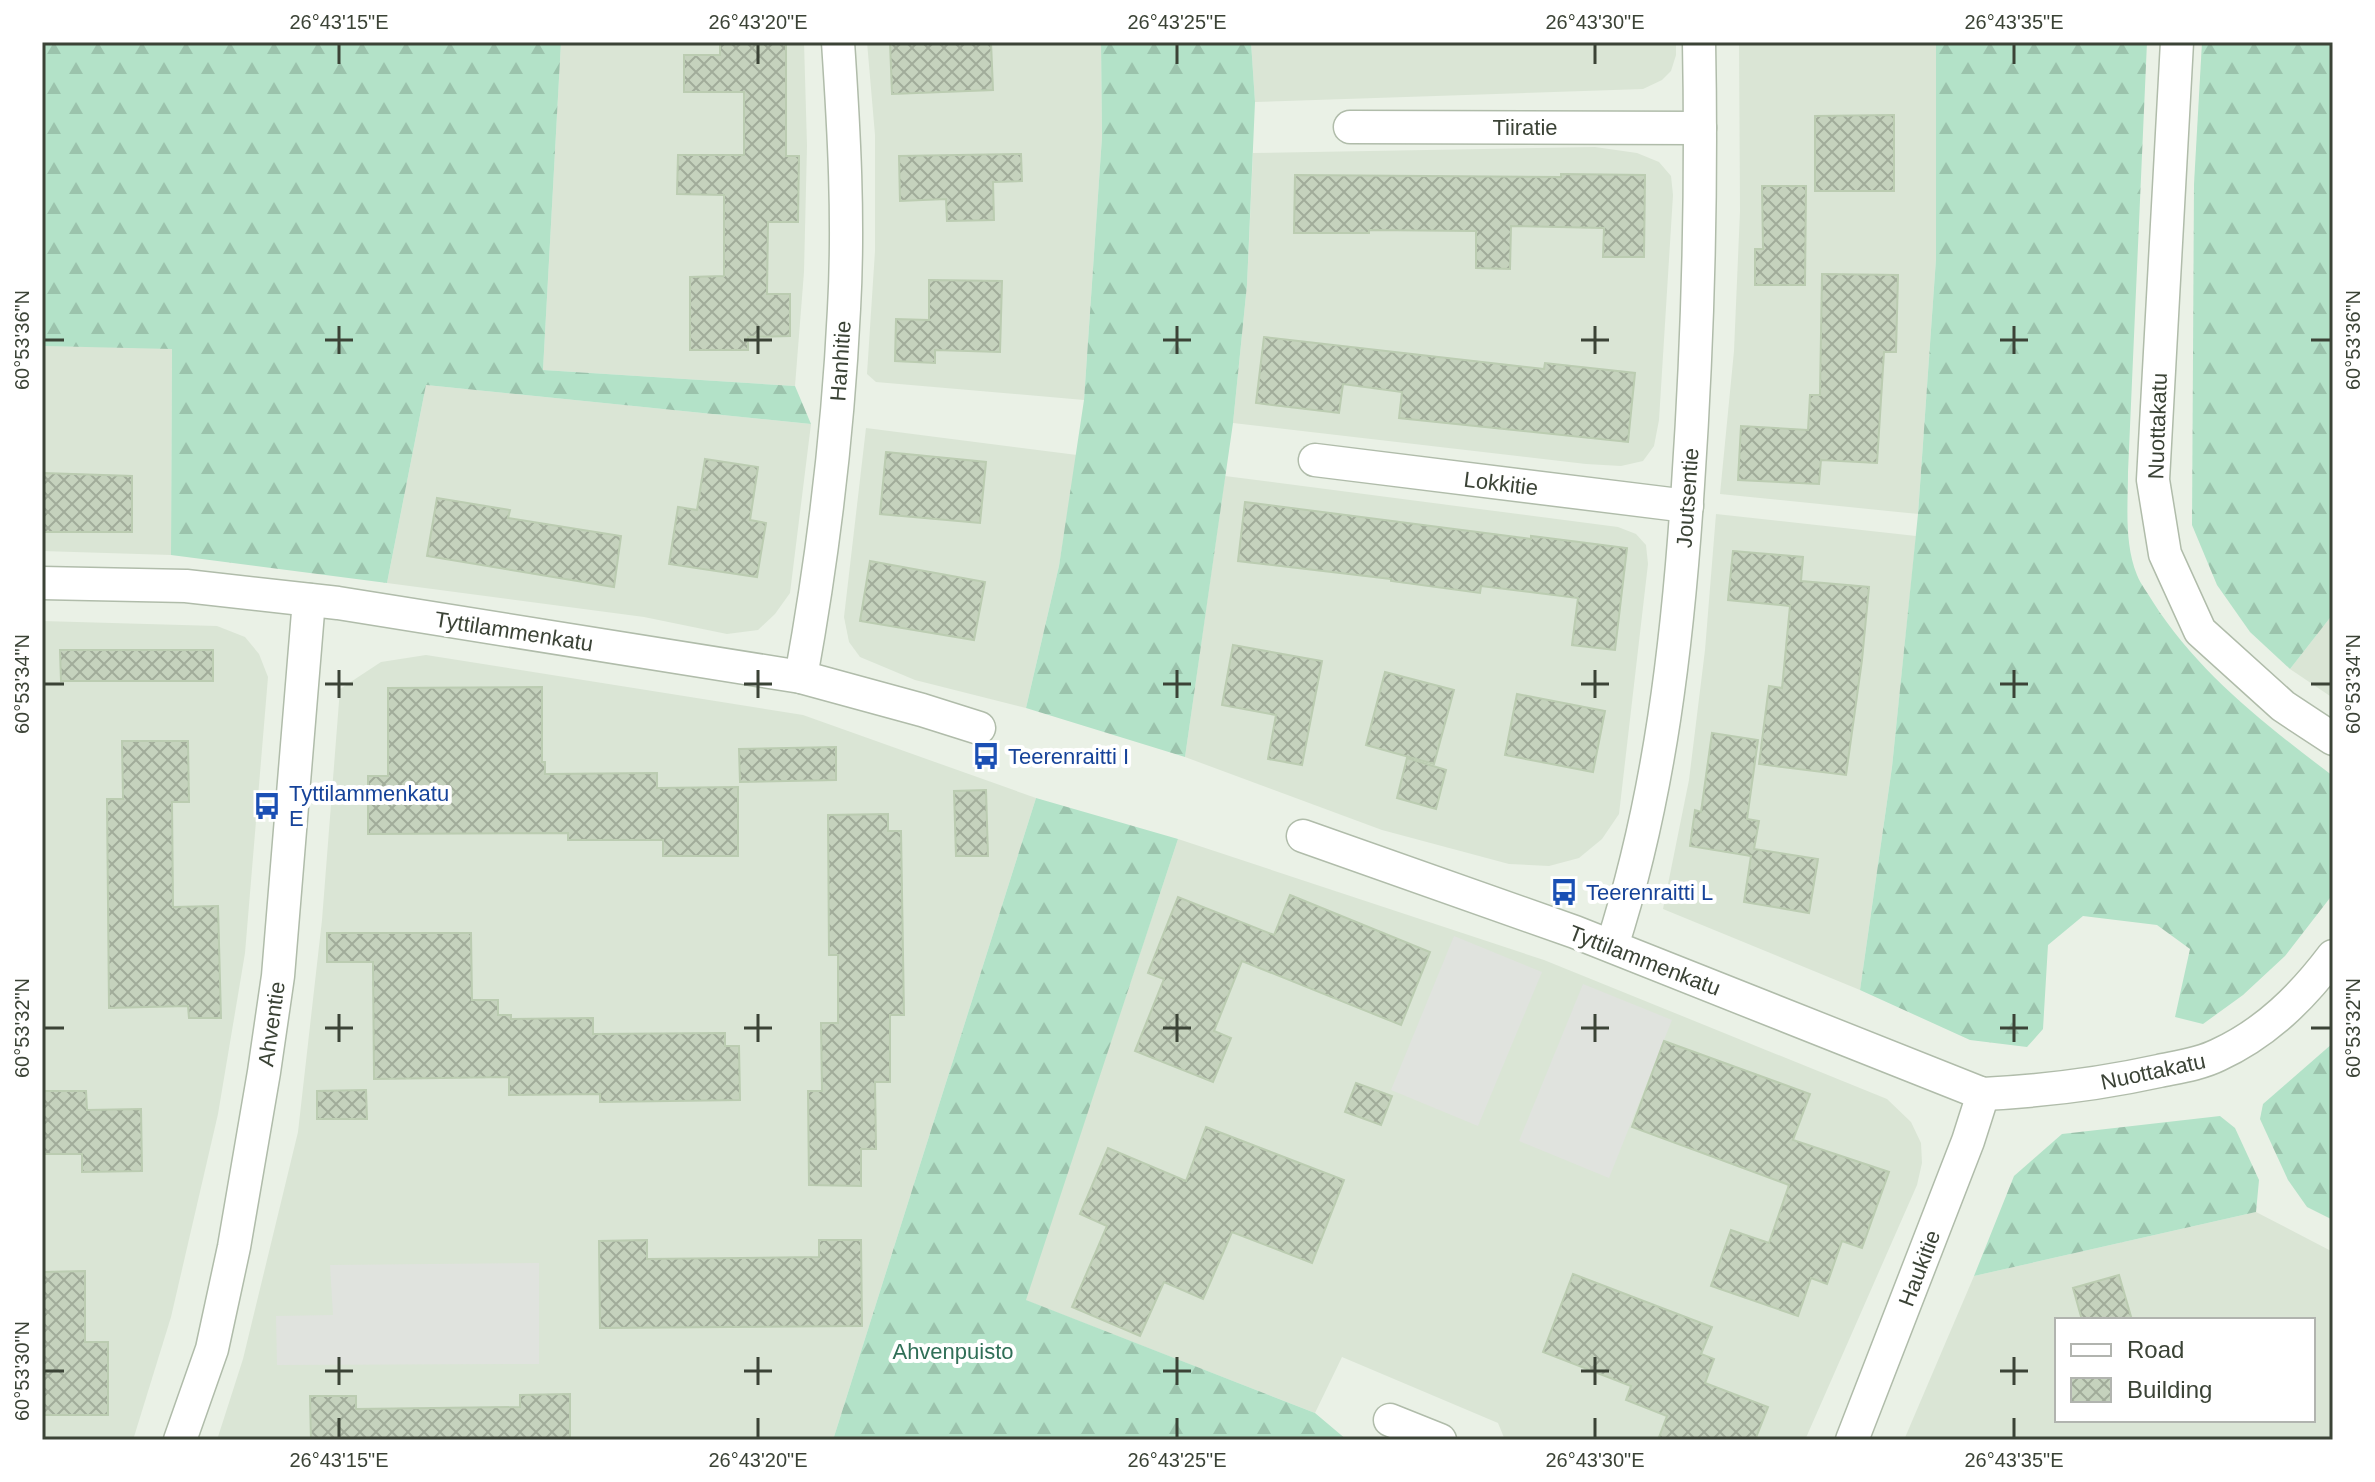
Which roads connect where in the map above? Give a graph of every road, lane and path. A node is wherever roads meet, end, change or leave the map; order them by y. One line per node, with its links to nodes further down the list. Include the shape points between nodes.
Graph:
1 (838, 42): 10 (street, Hanhitie, via 845,149 844,309 815,600)
2 (1699, 42): 5 (street, Joutsentie)
3 (2177, 42): 12 (street, Nuottakatu, via 2153,480 2165,554 2200,631 2283,706)
4 (1350, 127): 5 (street, Tiiratie)
5 (1700, 128): 7 (street, Joutsentie, via 1697,356)
6 (1315, 460): 7 (street, Lokkitie)
7 (1687, 506): 14 (street, Joutsentie, via 1680,604 1657,768)
8 (42, 583): 9 (street, Tyttilammenkatu, via 186,586)
9 (309, 600): 10 (street, Tyttilammenkatu); 18 (street, Ahventie, via 278,976 264,1072 212,1349)
10 (801, 677): 11 (street, Tyttilammenkatu)
11 (979, 728)
12 (2333, 739)
13 (1303, 836): 14 (street, Tyttilammenkatu)
14 (1612, 946): 16 (street, Tyttilammenkatu)
15 (2333, 956): 16 (street, Nuottakatu, via 2293,1004 2216,1057 2116,1081)
16 (1983, 1094): 20 (street, Haukitie)
17 (1390, 1420): 19 (street)
18 (180, 1440)
19 (1440, 1440)
20 (1852, 1440)

